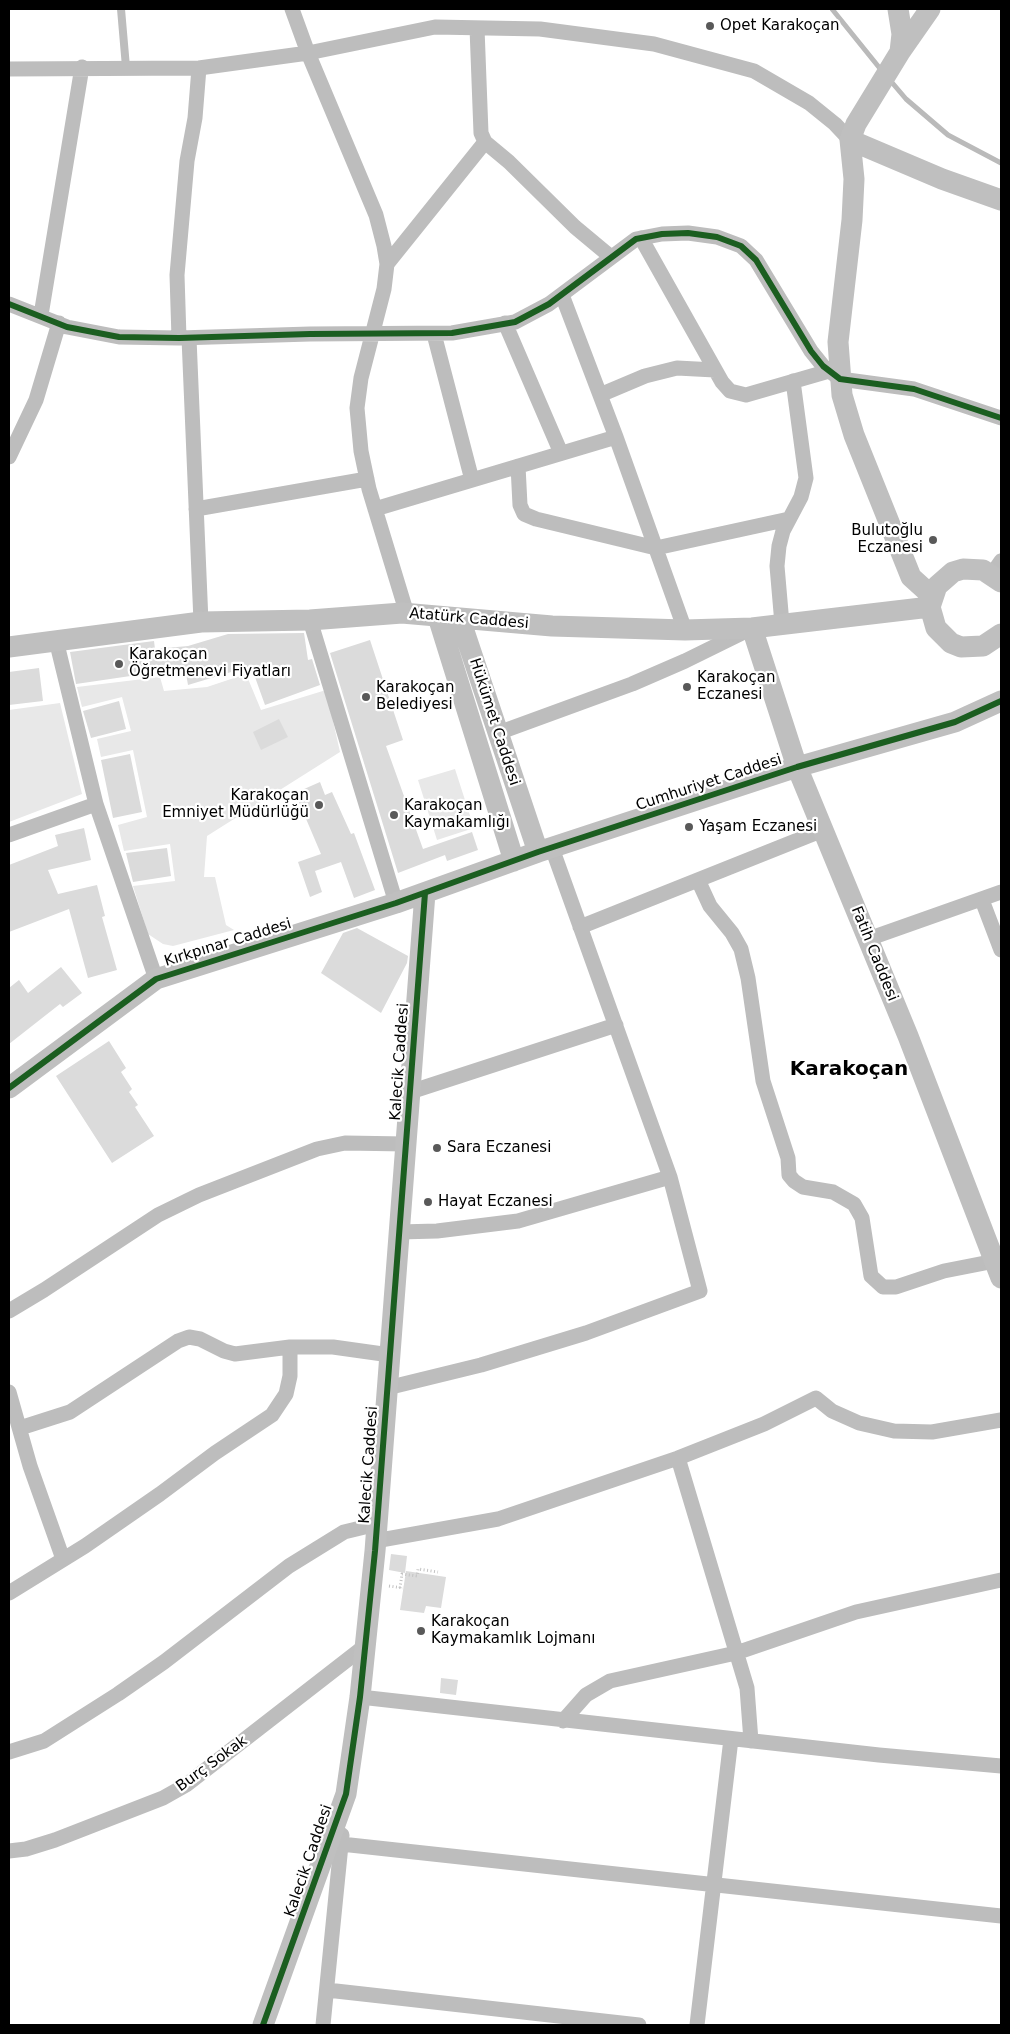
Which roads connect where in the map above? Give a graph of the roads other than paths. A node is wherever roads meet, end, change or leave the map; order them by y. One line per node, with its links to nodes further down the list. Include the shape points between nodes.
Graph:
1 (121, 9): 8 (lane)
2 (292, 9): 7 (street)
3 (898, 9): 6 (street, via 902,34)
4 (930, 9): 6 (street)
5 (477, 28): 7 (street, via 435,27); 12 (street, via 540,29 654,44 754,71 809,103 835,124); 13 (street, via 481,133)
6 (900, 52): 12 (street)
7 (308, 53): 11 (street); 17 (street, via 376,215)
8 (126, 67): 10 (street); 11 (street)
9 (9, 68): 10 (street)
10 (82, 68): 20 (street)
11 (199, 68): 25 (street, via 177,275)
12 (853, 132): 14 (street, via 942,180); 27 (street, via 852,220)
13 (485, 142): 16 (street, via 574,227); 17 (street)
14 (1001, 200)
15 (641, 238): 16 (street); 26 (street); 27 (street, via 688,233 717,237 741,246 769,278 802,337 823,366)
16 (611, 257): 18 (street)
17 (387, 264): 23 (street)
18 (562, 295): 22 (street, via 523,317); 29 (street)
19 (9, 304): 20 (street)
20 (41, 315): 21 (street)
21 (59, 323): 25 (street, via 95,334); 33 (street, via 36,400)
22 (505, 323): 24 (street); 32 (street)
23 (373, 334): 24 (street); 25 (street); 35 (street, via 360,378 357,408)
24 (434, 334): 36 (street)
25 (184, 338): 37 (street)
26 (715, 370): 28 (street, via 726,387 740,395); 29 (street, via 677,368 645,376)
27 (834, 375): 28 (street); 30 (street, via 914,389); 42 (street, via 854,435 911,578)
28 (793, 381): 39 (street, via 806,478 801,497)
29 (600, 395): 31 (street)
30 (1001, 418)
31 (616, 437): 32 (street); 40 (street)
32 (561, 453): 34 (street)
33 (9, 457)
34 (518, 466): 36 (street); 40 (street, via 520,505 524,514)
35 (367, 479): 37 (street); 38 (street)
36 (472, 480): 38 (street)
37 (196, 509): 47 (street)
38 (375, 509): 43 (street)
39 (789, 519): 40 (street); 48 (street, via 783,531 777,566)
40 (656, 548): 50 (street)
41 (999, 575): 42 (street, via 973,568 953,572 937,586)
42 (931, 601): 48 (street, Atatürk Caddesi); 52 (street, via 936,628 951,643 972,648)
43 (407, 614): 44 (street, Atatürk Caddesi); 45 (street, Atatürk Caddesi)
44 (438, 617): 46 (street, Atatürk Caddesi); 61 (street)
45 (310, 620): 47 (street, Atatürk Caddesi); 66 (street)
46 (460, 620): 50 (street, Atatürk Caddesi); 55 (street, Hükümet Caddesi)
47 (201, 622): 51 (street, Atatürk Caddesi)
48 (782, 624): 49 (street, Atatürk Caddesi)
49 (752, 628): 50 (street, Atatürk Caddesi); 55 (street, via 641,680); 56 (street, Fatih Caddesi)
50 (685, 630)
51 (56, 640): 53 (street, Atatürk Caddesi); 57 (street)
52 (998, 643)
53 (9, 647)
54 (1001, 701): 56 (street, Cumhuriyet Caddesi, via 955,722)
55 (498, 733): 60 (street, Hükümet Caddesi)
56 (797, 767): 58 (street, Fatih Caddesi); 60 (street, Cumhuriyet Caddesi)
57 (96, 804): 59 (street); 70 (street)
58 (823, 830): 62 (street); 68 (street, Fatih Caddesi)
59 (9, 835)
60 (545, 850): 61 (street, Cumhuriyet Caddesi); 67 (street)
61 (514, 861): 64 (street, Cumhuriyet Caddesi)
62 (698, 880): 67 (street); 77 (street, via 710,906 741,949 763,1081 794,1181 803,1187 833,1192 854,1204 862,1218 871,1276 883,1287 896,1288 944,1271)
63 (1001, 892): 65 (street)
64 (425, 893): 66 (street, Kırkpınar Caddesi); 73 (street, Kalecik Caddesi)
65 (982, 900): 68 (street); 69 (street)
66 (396, 903): 70 (street, Kırkpınar Caddesi)
67 (580, 927): 71 (street)
68 (868, 938): 77 (street, Fatih Caddesi)
69 (1001, 950)
70 (156, 979): 72 (street, Kırkpınar Caddesi)
71 (616, 1025): 73 (street); 75 (street)
72 (9, 1088)
73 (410, 1092): 74 (street, Kalecik Caddesi)
74 (406, 1144): 76 (street, Kalecik Caddesi); 78 (street, via 345,1143 317,1149 199,1195 158,1214)
75 (670, 1176): 76 (street, via 518,1221 438,1231); 81 (street, via 700,1291 586,1333 482,1365)
76 (399, 1232): 80 (street, Kalecik Caddesi)
77 (998, 1269)
78 (9, 1311)
79 (290, 1347): 80 (street, via 333,1347); 84 (street, via 236,1354 189,1337 70,1412); 87 (street, via 286,1394 272,1415)
80 (390, 1355): 81 (street, Kalecik Caddesi)
81 (387, 1388): 86 (street, Kalecik Caddesi)
82 (9, 1392): 84 (street)
83 (1001, 1420): 85 (street, via 932,1432 894,1431 859,1423 832,1411 816,1398 764,1424)
84 (20, 1428): 87 (street)
85 (678, 1458): 86 (street, via 498,1519); 91 (street)
86 (376, 1532): 90 (street, Kalecik Caddesi); 96 (street, via 344,1532 289,1566 118,1694 44,1741)
87 (63, 1560): 89 (street)
88 (1001, 1580): 91 (street, via 856,1612)
89 (9, 1593)
90 (365, 1646): 92 (street, Kalecik Caddesi); 100 (street, Burç Sokak, via 186,1786 55,1840)
91 (736, 1652): 93 (street, via 610,1681 586,1695); 95 (street, via 747,1688)
92 (360, 1697): 93 (street); 98 (street, Kalecik Caddesi)
93 (563, 1721): 94 (street)
94 (731, 1739): 95 (street); 101 (street)
95 (751, 1741): 97 (street)
96 (9, 1752)
97 (1001, 1766)
98 (346, 1794): 99 (street); 104 (street, Kalecik Caddesi)
99 (341, 1844): 101 (street); 103 (street)
100 (9, 1851)
101 (714, 1885): 102 (street); 107 (street)
102 (1001, 1916)
103 (327, 1990): 105 (street); 106 (street)
104 (263, 2025)
105 (323, 2025)
106 (639, 2025)
107 (697, 2025)

